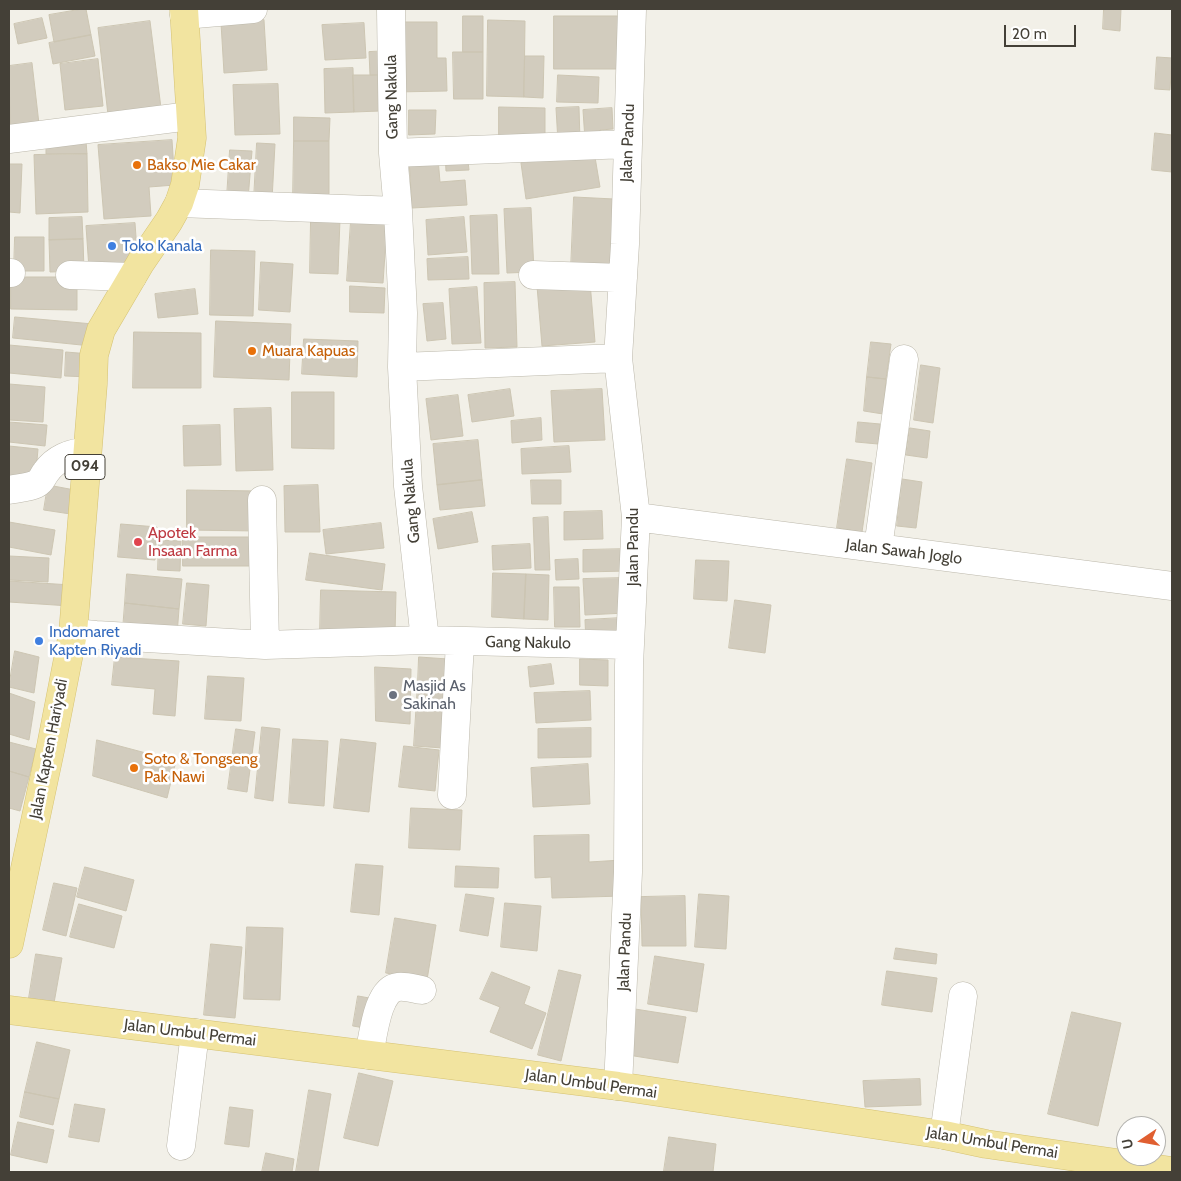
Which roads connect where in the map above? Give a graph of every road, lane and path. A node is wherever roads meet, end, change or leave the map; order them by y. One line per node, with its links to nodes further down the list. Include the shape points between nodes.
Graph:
1 (253, 9): 4 (street)
2 (391, 9): 8 (street, Gang Nakula)
3 (632, 9): 7 (street, Jalan Pandu)
4 (184, 12): 5 (main road, Jalan Kapten Hariyadi / 094)
5 (190, 116): 6 (street); 9 (main road, Jalan Kapten Hariyadi / 094, via 192,138)
6 (9, 139)
7 (628, 144): 8 (street); 14 (street, Jalan Pandu)
8 (393, 153): 10 (street, Gang Nakula)
9 (179, 202): 10 (street); 13 (main road, Jalan Kapten Hariyadi / 094)
10 (398, 211): 17 (street, Gang Nakula)
11 (70, 275): 13 (street)
12 (533, 275): 14 (street)
13 (132, 277): 18 (main road, Jalan Kapten Hariyadi / 094, via 101,330 94,355)
14 (623, 278): 15 (street, Jalan Pandu)
15 (618, 358): 17 (street); 21 (street, Jalan Pandu)
16 (904, 359): 22 (street)
17 (402, 367): 25 (street, Gang Nakula, via 408,486)
18 (87, 452): 19 (street, via 69,454 58,460 36,484); 24 (main road, Jalan Kapten Hariyadi / 094)
19 (9, 490)
20 (262, 500): 27 (street)
21 (636, 517): 22 (street, Jalan Sawah Joglo); 28 (street, Jalan Pandu)
22 (878, 548): 23 (street, Jalan Sawah Joglo)
23 (1172, 586)
24 (73, 632): 27 (street); 30 (main road, Jalan Kapten Hariyadi / 094)
25 (425, 640): 26 (street, Gang Nakulo); 27 (street)
26 (460, 642): 28 (street, Gang Nakulo); 29 (street)
27 (265, 645)
28 (630, 645): 36 (street, Jalan Pandu, via 628,872)
29 (452, 795)
30 (9, 944)
31 (422, 990): 35 (street, via 398,986 388,991 382,1000)
32 (963, 996): 37 (street)
33 (9, 1010): 34 (main road, Jalan Umbul Permai)
34 (195, 1033): 35 (main road, Jalan Umbul Permai); 38 (street)
35 (369, 1055): 36 (main road, Jalan Umbul Permai)
36 (618, 1086): 37 (main road, Jalan Umbul Permai)
37 (944, 1135): 39 (main road, Jalan Umbul Permai)
38 (181, 1146)
39 (1172, 1171)

